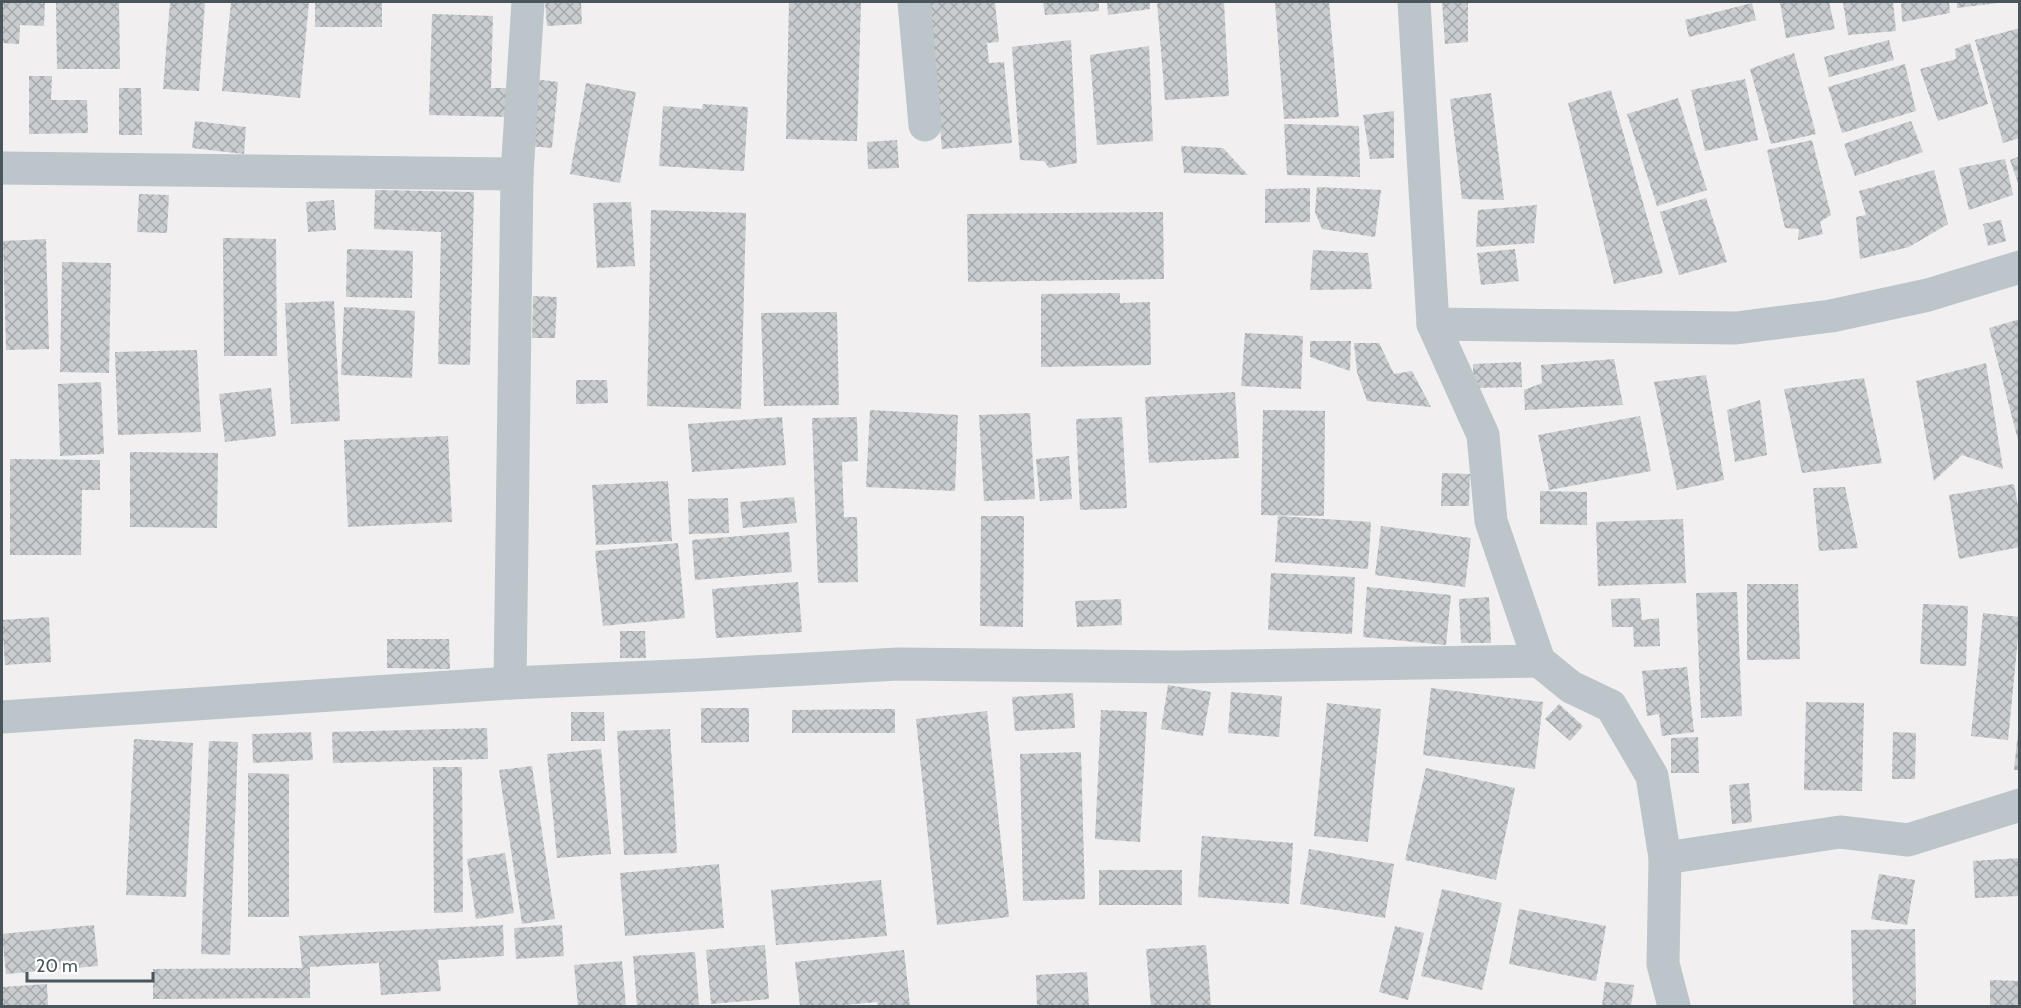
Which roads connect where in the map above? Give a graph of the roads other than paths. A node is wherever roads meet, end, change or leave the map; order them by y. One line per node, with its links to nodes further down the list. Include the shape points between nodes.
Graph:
1 (528, 2): 6 (street)
2 (914, 2): 4 (street)
3 (1414, 2): 8 (street)
4 (925, 125)
5 (2, 168): 6 (street)
6 (517, 174): 10 (street)
7 (2019, 267): 8 (street, via 1928,295 1832,316 1736,328)
8 (1433, 324): 9 (street, via 1483,435 1491,521)
9 (1539, 662): 10 (street, via 1180,667 898,664); 13 (street, via 1571,687 1611,706 1652,777)
10 (510, 682): 11 (street)
11 (2, 717)
12 (2019, 805): 13 (street, via 1908,840 1840,832)
13 (1665, 858): 14 (street, via 1663,964)
14 (1674, 1006)

